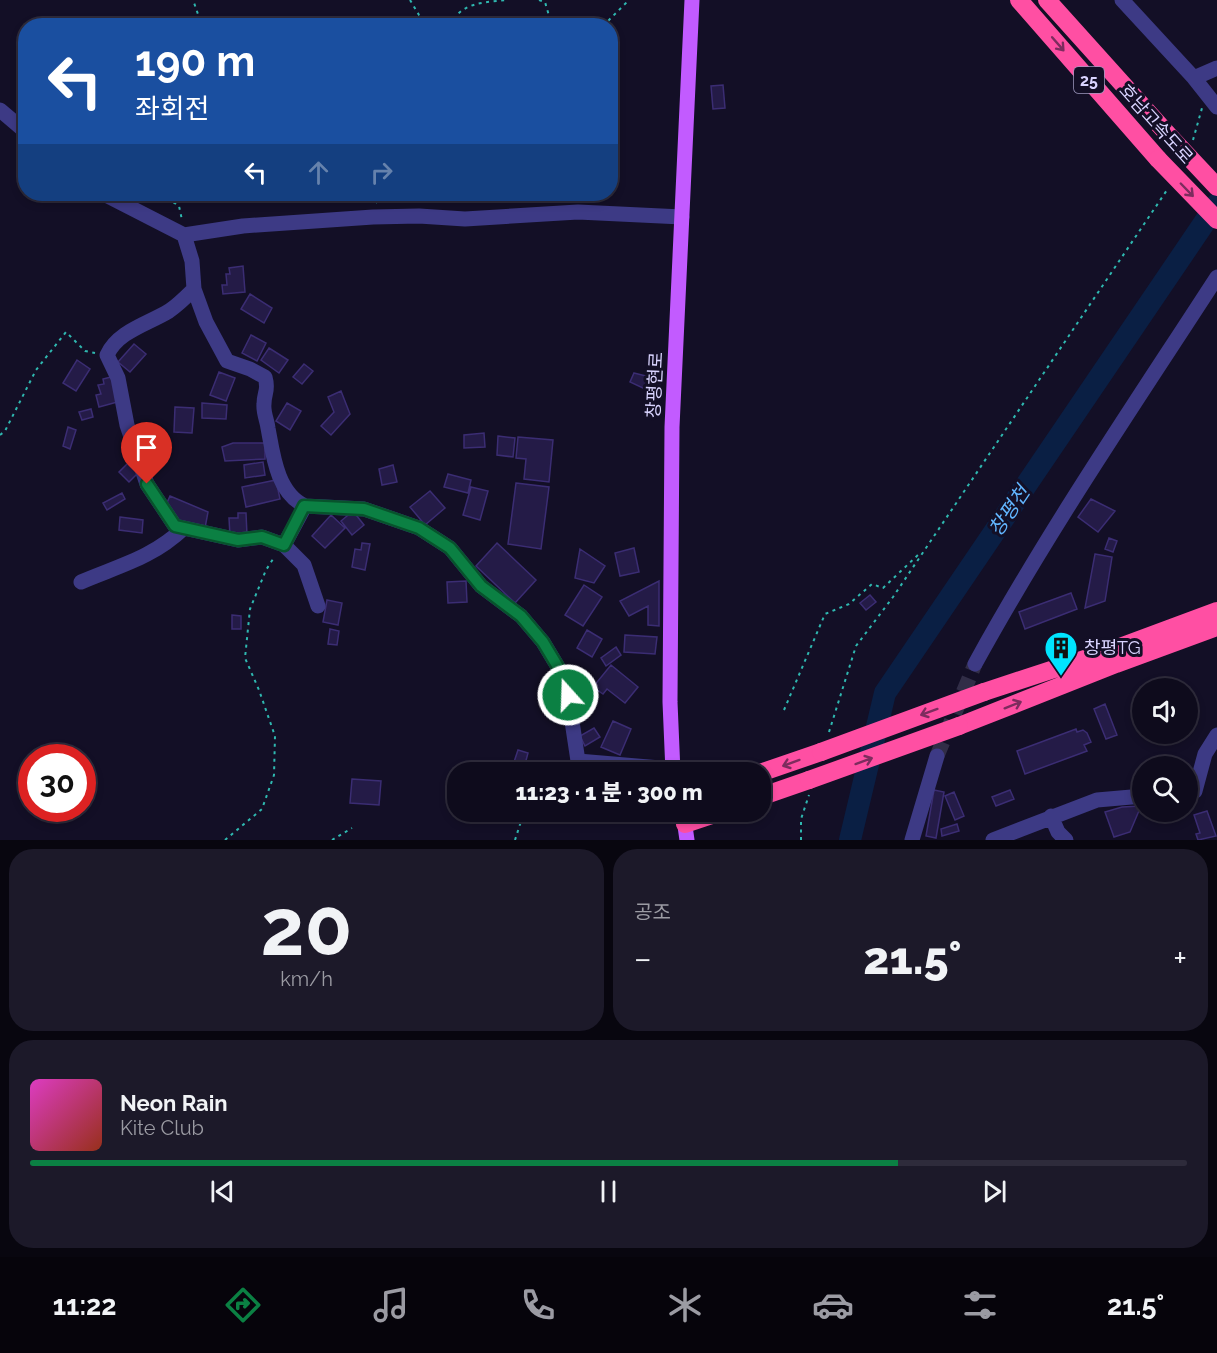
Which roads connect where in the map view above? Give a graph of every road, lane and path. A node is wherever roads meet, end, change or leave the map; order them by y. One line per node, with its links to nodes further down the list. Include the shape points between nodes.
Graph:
1 (193, 0): 10 (path)
2 (410, 0): 11 (path)
3 (508, 0): 12 (path, via 473,3)
4 (539, 0): 13 (path, via 545,2)
5 (629, 0): 14 (path)
6 (692, 0): 25 (main road, 창평현로)
7 (1019, 0): 26 (highway, 호남고속도로 / 25, one-way to 26, bridge, via 1158,159)
8 (1047, 0): 21 (highway, 호남고속도로 / 25, bridge)
9 (1122, 0): 16 (street)
10 (199, 17)
11 (423, 18)
12 (455, 18)
13 (550, 18)
14 (611, 18)
15 (1217, 68): 16 (street)
16 (1194, 78): 17 (street)
17 (1213, 103): 20 (path, via 1199,114)
18 (0, 110): 19 (street)
19 (18, 125)
20 (1191, 143)
21 (1217, 187)
22 (1168, 189): 35 (path)
23 (118, 201): 27 (street)
24 (172, 201): 27 (path, via 179,206)
25 (682, 217): 27 (street, via 578,212 465,219 373,216 243,226); 51 (main road, 창평현로, via 672,450 669,702)
26 (1217, 220)
27 (184, 235): 29 (street, via 192,261)
28 (1217, 277): 43 (street)
29 (194, 290): 30 (street, via 170,311 111,346); 32 (street, via 227,361 265,377 268,388 263,404 274,460 281,481 296,502)
30 (107, 355): 31 (path, via 84,351 66,332 36,370); 33 (street, via 118,378 127,425 147,484 175,526)
31 (0, 435)
32 (304, 506): 34 (street); 48 (street, via 364,509 419,528 450,548 481,586 521,616 543,642 561,672 568,695)
33 (184, 528): 34 (street, via 238,540 262,537); 36 (street, via 165,546 146,556)
34 (284, 545): 38 (street, via 304,565); 60 (path, via 266,570 250,609 245,658 275,736 274,775 262,809)
35 (924, 550): 44 (path, via 883,588 872,584 849,604 825,614); 45 (path, via 856,646)
36 (81, 582)
37 (1217, 598): 42 (highway)
38 (318, 606)
39 (1217, 611): 42 (highway)
40 (1217, 627): 42 (highway)
41 (1217, 641): 42 (highway)
42 (1114, 657): 52 (highway, one-way to 52, bridge, via 984,692); 54 (highway, one-way to 42, bridge, via 959,726)
43 (975, 664)
44 (784, 710)
45 (828, 733)
46 (1217, 735): 53 (street, via 1205,754)
47 (937, 756): 64 (street)
48 (578, 761): 49 (path); 50 (street)
49 (540, 762)
50 (588, 762)
51 (672, 762)
52 (771, 769)
53 (1198, 780)
54 (810, 784): 55 (highway); 63 (path, via 801,819)
55 (771, 794)
56 (1132, 797): 57 (street, via 1097,800)
57 (1051, 816): 65 (street); 66 (street)
58 (521, 822): 62 (path)
59 (352, 828): 61 (path)
60 (225, 840)
61 (332, 840)
62 (515, 840)
63 (801, 840)
64 (912, 840)
65 (993, 840)
66 (1066, 840)

